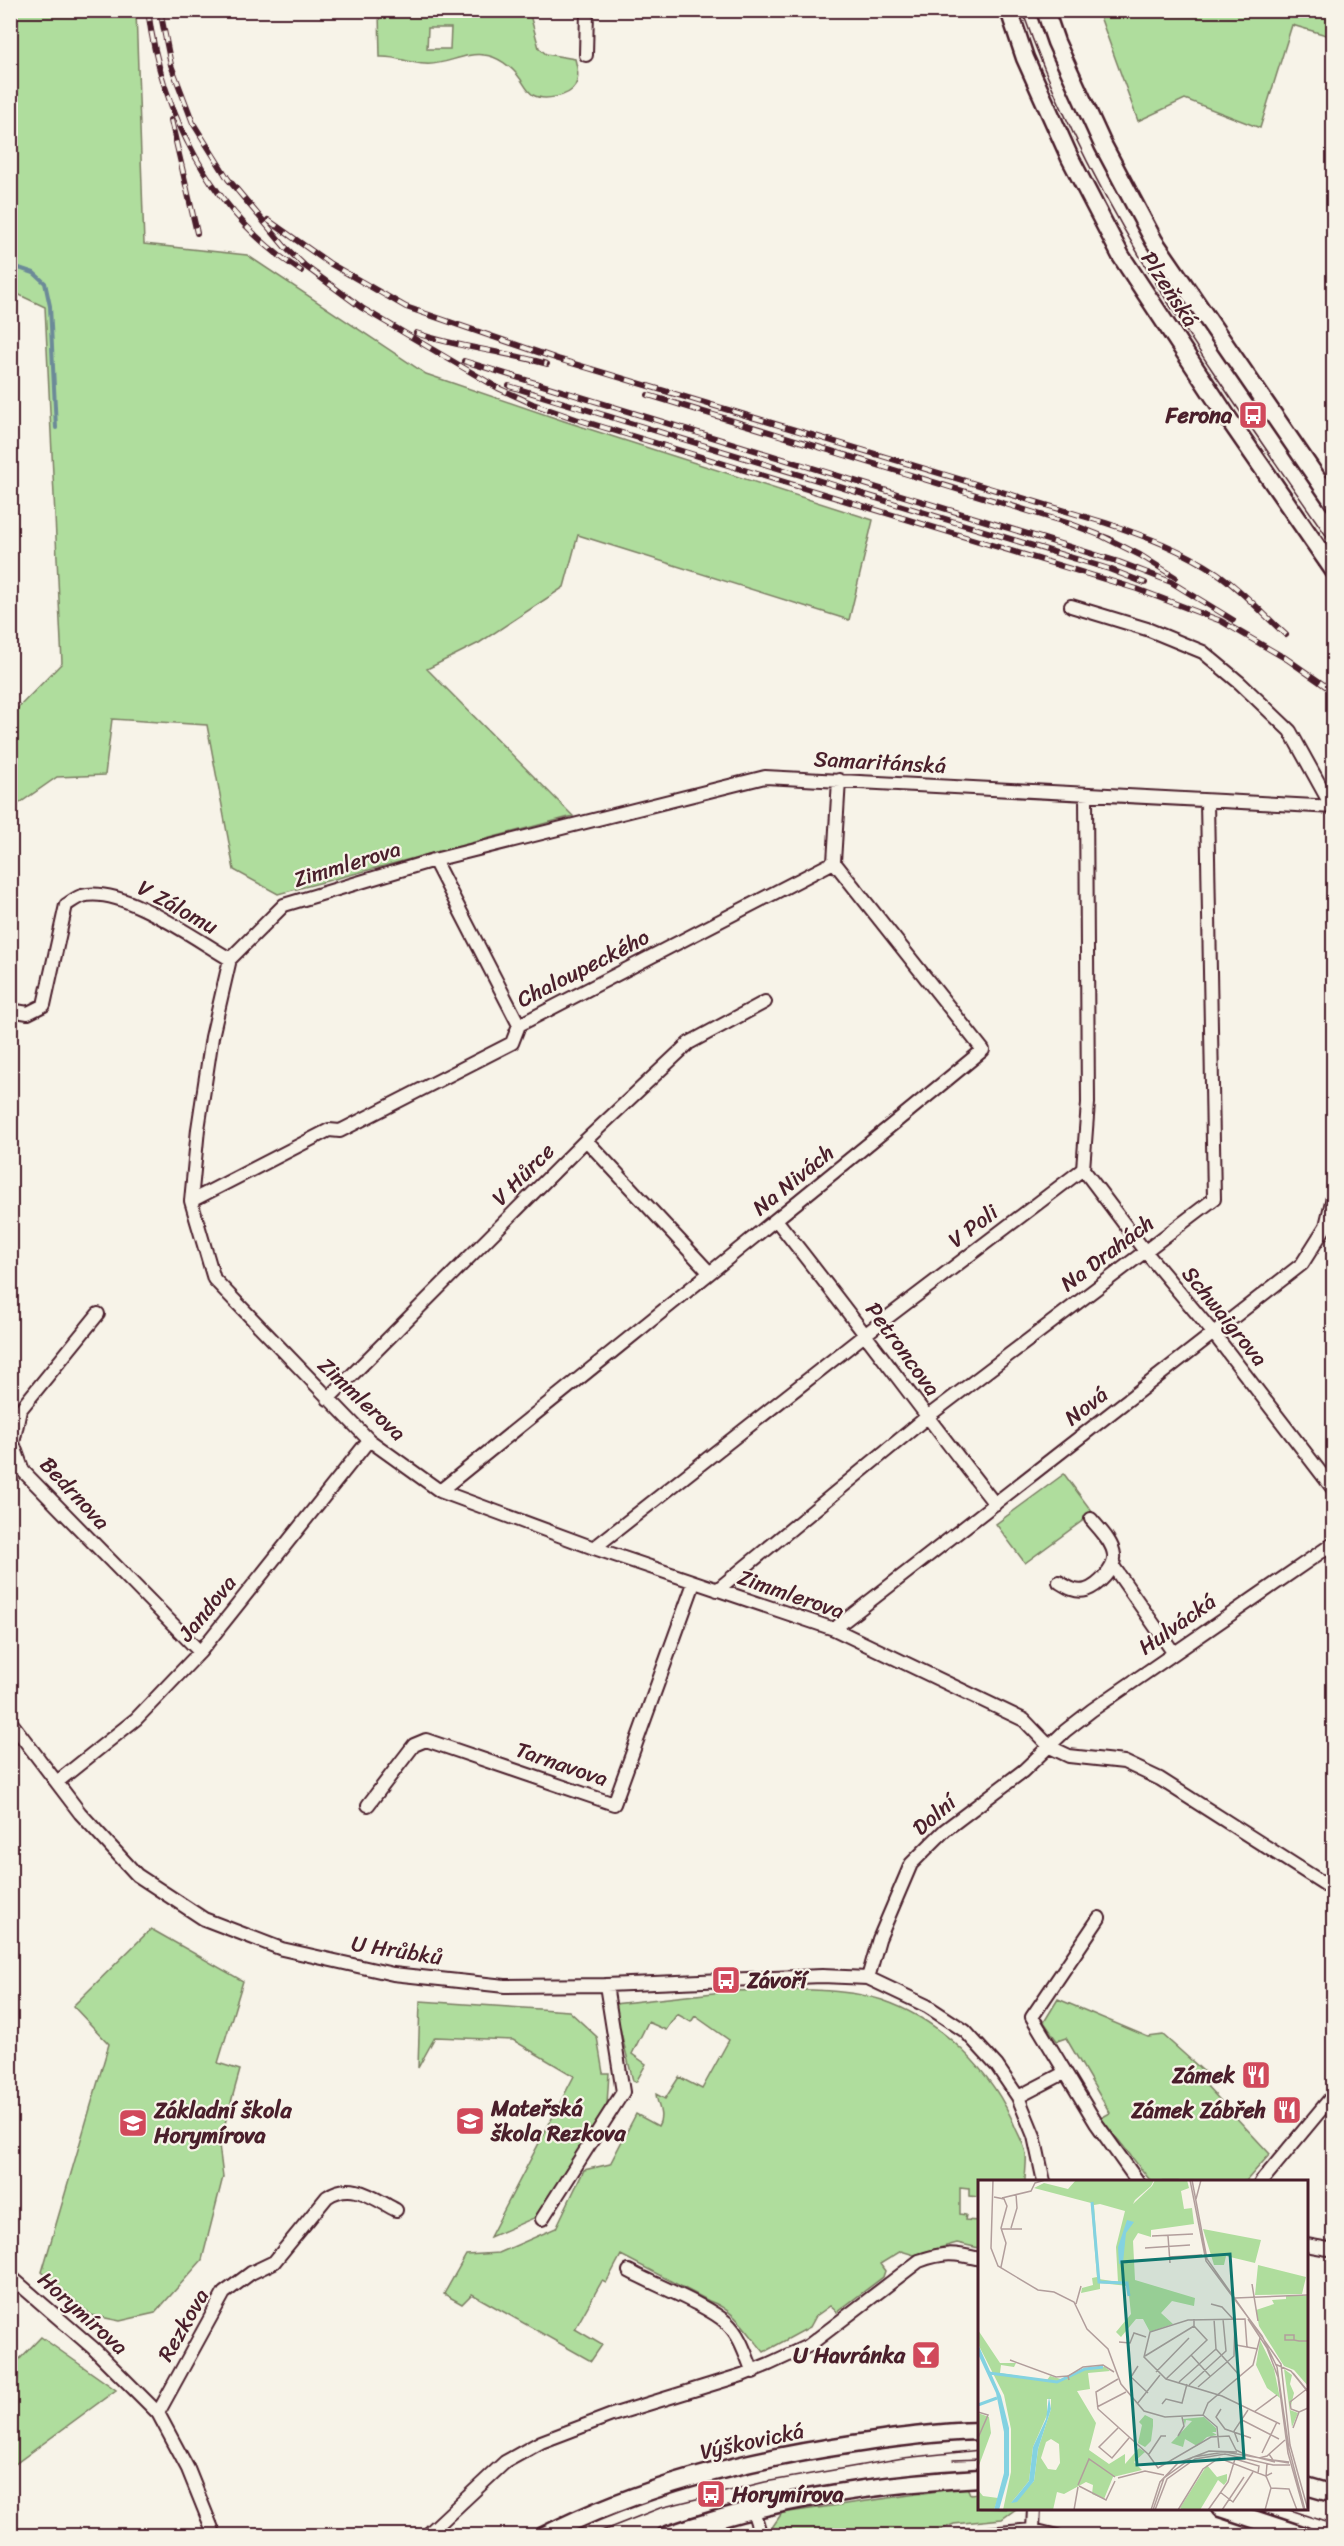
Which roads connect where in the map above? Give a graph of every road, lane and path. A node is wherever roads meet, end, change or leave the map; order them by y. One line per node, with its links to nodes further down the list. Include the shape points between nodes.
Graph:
1 (587, 10): 4 (street)
2 (1009, 10): 6 (main road, Plzeňská, via 1025,58 1070,158 1121,256)
3 (1045, 10): 5 (main road, Plzeňská, via 1103,145 1154,241)
4 (586, 55)
5 (1334, 503)
6 (1334, 571)
7 (1071, 606): 11 (street, via 1147,629 1203,652 1290,731)
8 (839, 780): 9 (street, Samaritánská); 12 (street, Samaritánská, via 765,777); 13 (street)
9 (1086, 795): 10 (street, Samaritánská); 19 (street, via 1088,1103)
10 (1207, 801): 11 (street, Samaritánská); 23 (street, Na Drahách, via 1214,1199)
11 (1333, 807)
12 (434, 860): 14 (street, Zimmlerova, via 284,905); 17 (street)
13 (834, 862): 17 (street, Chaloupeckého); 22 (street, Na Nivách, via 983,1050)
14 (230, 959): 16 (street, V Zálomu, via 127,900 82,896 66,905 44,1005 28,1013); 21 (street, Zimmlerova, via 212,1037)
15 (765, 1002): 18 (street, V Hůrce, via 689,1043)
16 (10, 1010)
17 (519, 1025): 21 (street, Chaloupeckého, via 512,1043 340,1131 328,1130)
18 (586, 1140): 24 (street); 28 (street, V Hůrce)
19 (1083, 1169): 23 (street, Schwaigrova); 26 (street, V Poli)
20 (1334, 1193): 27 (street, Nová, via 1326,1226 1302,1264)
21 (191, 1201): 28 (street, Zimmlerova, via 214,1279)
22 (777, 1221): 24 (street, Na Nivách); 26 (street, Petroncova)
23 (1144, 1251): 27 (street, Schwaigrova); 29 (street, Na Drahách)
24 (709, 1272): 32 (street, Na Nivách)
25 (98, 1314): 42 (street, Bedrnova, via 20,1410 13,1443 23,1471)
26 (867, 1333): 29 (street, Petroncova); 36 (street, V Poli)
27 (1214, 1334): 31 (street, Schwaigrova); 33 (street, Nová)
28 (328, 1399): 30 (street, Zimmlerova)
29 (927, 1417): 33 (street, Petroncova); 40 (street, Na Drahách)
30 (369, 1440): 32 (street, Zimmlerova); 42 (street, Jandova)
31 (1334, 1490)
32 (440, 1491): 36 (street, Zimmlerova)
33 (994, 1504): 41 (street, Nová)
34 (1091, 1519): 37 (street, via 1110,1543)
35 (1334, 1543): 43 (street, Hulvácká)
36 (594, 1548): 39 (street, Zimmlerova)
37 (1113, 1566): 38 (street, via 1085,1590 1070,1589); 43 (street)
38 (1059, 1582)
39 (694, 1583): 40 (street, Zimmlerova); 47 (street, Tarnavova, via 614,1804 426,1740 414,1745)
40 (717, 1590): 41 (street, Zimmlerova)
41 (834, 1629): 45 (street, Zimmlerova, via 1024,1720)
42 (200, 1652): 46 (street, Jandova, via 136,1719)
43 (1173, 1652): 45 (street, Hulvácká, via 1087,1713)
44 (10, 1721): 46 (street, U Hrůbků)
45 (1050, 1747): 48 (street, via 1070,1756 1124,1762 1160,1779); 50 (street, Dolní, via 945,1830 911,1864 879,1939)
46 (57, 1782): 51 (street, U Hrůbků, via 137,1875 204,1919 282,1949 393,1974 505,1986)
47 (368, 1805)
48 (1334, 1890)
49 (1099, 1918): 52 (street, via 1032,2017)
50 (868, 1977): 51 (street, U Hrůbků); 54 (street, via 927,2006 965,2031 997,2066)
51 (606, 1985): 59 (street, via 622,2092)
52 (1064, 2073): 54 (street); 56 (street)
53 (1334, 2094): 57 (street)
54 (1018, 2097): 55 (street, via 1034,2136)
55 (1044, 2180)
56 (1137, 2180)
57 (1262, 2180)
58 (396, 2210): 66 (street, Rezkova, via 357,2190 337,2190 327,2197 274,2262 224,2293)
59 (542, 2219)
60 (1308, 2245): 61 (street)
61 (1334, 2250)
62 (978, 2259): 65 (street, via 954,2253 920,2261 808,2346)
63 (629, 2271): 65 (street, via 728,2324)
64 (10, 2276): 66 (street, Horymírova, via 93,2348)
65 (753, 2372): 77 (street, via 612,2415 540,2442 505,2463)
66 (158, 2412): 76 (street, Horymírova, via 184,2460)
67 (978, 2431): 78 (main road, Výškovická, via 857,2444 722,2469 642,2493)
68 (978, 2478): 72 (main road, via 905,2485)
69 (1308, 2480): 71 (street)
70 (1308, 2486): 71 (main road)
71 (1334, 2493)
72 (753, 2510): 79 (main road); 80 (street)
73 (1034, 2510): 75 (street)
74 (1226, 2510): 83 (main road)
75 (1033, 2530): 81 (street); 82 (street)
76 (215, 2535)
77 (426, 2535)
78 (543, 2535)
79 (665, 2535)
80 (760, 2535)
81 (964, 2535)
82 (1057, 2535)
83 (1305, 2535)

